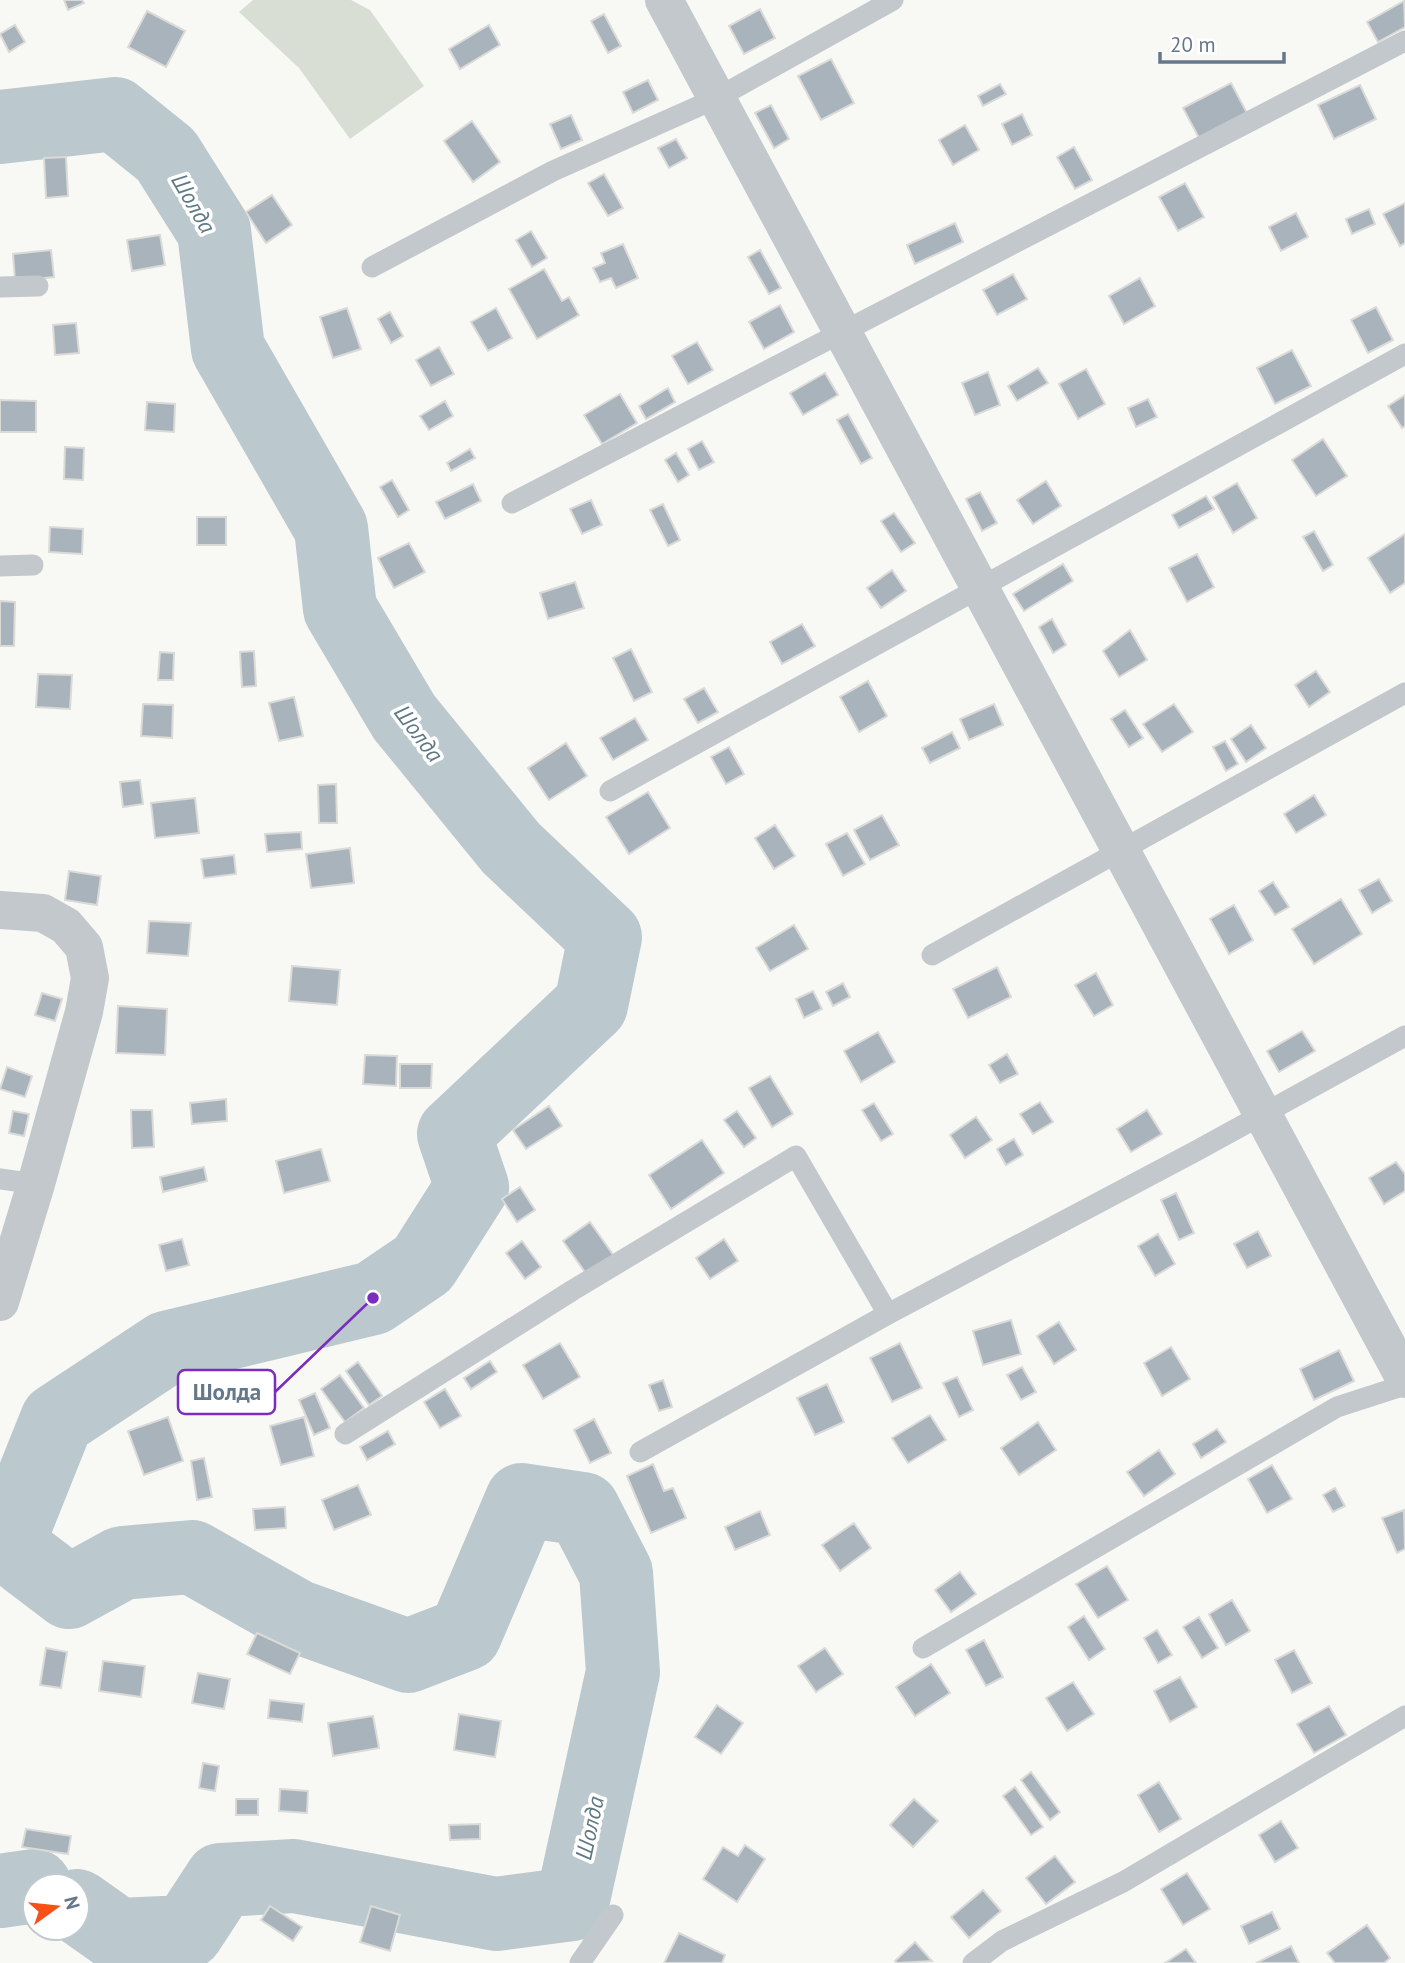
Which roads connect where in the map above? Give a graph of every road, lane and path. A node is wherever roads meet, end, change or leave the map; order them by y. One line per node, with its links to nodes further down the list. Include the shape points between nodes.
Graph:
1 (664, 0): 4 (street)
2 (893, 0): 4 (lane)
3 (1405, 41): 8 (lane)
4 (717, 98): 5 (lane, via 553,171); 8 (street)
5 (372, 267)
6 (38, 286): 7 (lane)
7 (0, 287)
8 (842, 330): 10 (lane); 13 (street)
9 (1405, 354): 13 (lane)
10 (512, 503)
11 (33, 565): 12 (lane)
12 (0, 566)
13 (980, 587): 15 (lane); 16 (street)
14 (1405, 693): 16 (lane)
15 (610, 791)
16 (1121, 850): 18 (lane); 20 (street)
17 (0, 910): 21 (street, via 43,913 66,926 84,947 90,978 85,1012)
18 (932, 955)
19 (1405, 1036): 20 (lane)
20 (1262, 1112): 23 (lane); 24 (street)
21 (18, 1182): 22 (street)
22 (0, 1302)
23 (888, 1314): 26 (lane, via 796,1156); 27 (lane)
24 (1405, 1379)
25 (1405, 1385): 28 (lane, via 1337,1408)
26 (345, 1434)
27 (640, 1452)
28 (923, 1648)
29 (1405, 1716): 32 (lane, via 1124,1882 1002,1941)
30 (613, 1915): 31 (lane)
31 (580, 1963)
32 (973, 1963)

